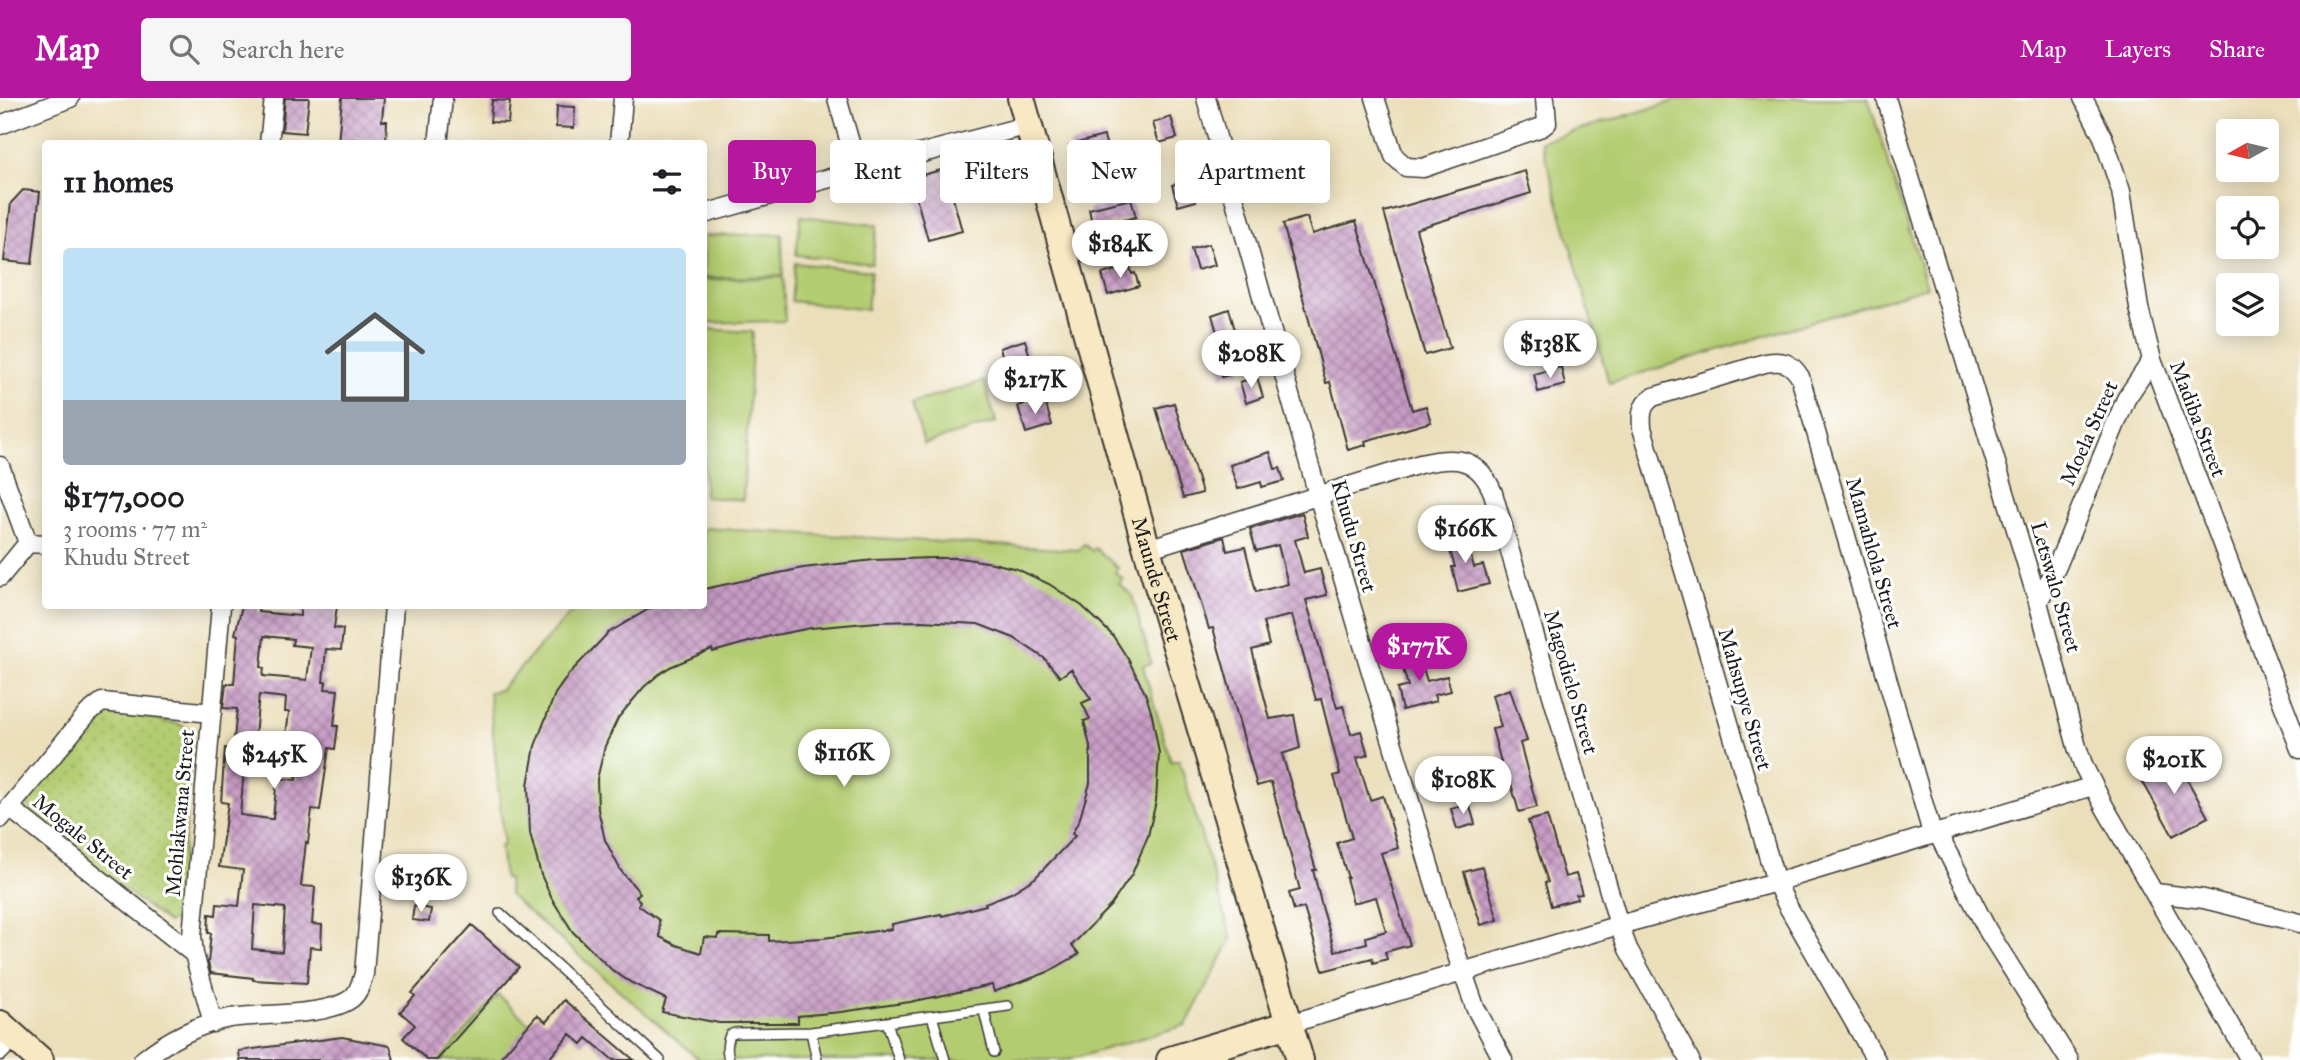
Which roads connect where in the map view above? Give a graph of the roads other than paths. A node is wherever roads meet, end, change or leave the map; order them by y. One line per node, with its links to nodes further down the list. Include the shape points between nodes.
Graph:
1 (70, 98): 12 (street)
2 (274, 98): 14 (street)
3 (443, 98): 15 (street)
4 (624, 98): 16 (street)
5 (837, 98): 17 (street)
6 (1021, 98): 13 (street, Maunde Street)
7 (1206, 98): 24 (street, Khudu Street)
8 (1376, 98): 9 (street, via 1394,156 1406,167 1423,168 1542,127 1548,123)
9 (1545, 98)
10 (1886, 98): 28 (street, Letswalo Street)
11 (2083, 98): 21 (street, Madiba Street, via 2103,137 2121,191)
12 (0, 125)
13 (1029, 125): 18 (street); 26 (street, Maunde Street)
14 (269, 140)
15 (438, 140)
16 (619, 140)
17 (849, 140)
18 (926, 152)
19 (830, 178): 20 (street)
20 (707, 213)
21 (2152, 360): 28 (street, Moela Street, via 2126,399); 32 (street, Madiba Street)
22 (1713, 379): 35 (street, Mamahlola Street, via 1781,361 1789,363 1800,377); 36 (street, Mahsupye Street, via 1647,401 1642,408 1642,428)
23 (0, 466): 25 (street)
24 (1318, 495): 26 (street, Magodielo Street); 40 (street, Magodielo Street, via 1438,460 1466,461 1487,478); 42 (street, Khudu Street)
25 (37, 544): 27 (street)
26 (1147, 549): 48 (street, Maunde Street)
27 (0, 577)
28 (2038, 603): 33 (street, Letswalo Street, via 2077,747)
29 (221, 609): 31 (street, Mohlakwana Street)
30 (394, 609): 47 (street, via 360,987 353,997 329,1008)
31 (212, 713): 34 (street, via 102,702); 41 (street, Mohlakwana Street)
32 (2300, 749)
33 (2093, 786): 35 (street); 37 (street, Letswalo Street)
34 (5, 814): 41 (street, Mogale Street)
35 (1934, 833): 36 (street); 64 (street, Mamahlola Street)
36 (1776, 882): 40 (street); 63 (street, Mahsupye Street)
37 (2156, 894): 39 (street, via 2204,899); 65 (street, Letswalo Street)
38 (500, 913): 54 (lane)
39 (2300, 923)
40 (1619, 925): 42 (street); 62 (street, Magodielo Street)
41 (194, 954): 47 (street, Mohlakwana Street)
42 (1462, 972): 48 (street); 61 (street, Khudu Street)
43 (1008, 1006): 44 (lane)
44 (984, 1011): 45 (lane); 51 (lane)
45 (932, 1016): 46 (lane); 58 (lane)
46 (887, 1022): 49 (lane); 57 (lane)
47 (213, 1023): 53 (street, via 187,1032)
48 (1290, 1024): 59 (street); 60 (street, Maunde Street)
49 (811, 1032): 55 (lane, via 730,1035); 56 (lane)
50 (5, 1037): 52 (street)
51 (994, 1052)
52 (39, 1060)
53 (143, 1060)
54 (660, 1060)
55 (729, 1060)
56 (817, 1060)
57 (900, 1060)
58 (945, 1060)
59 (1170, 1060)
60 (1300, 1060)
61 (1503, 1060)
62 (1690, 1060)
63 (1876, 1060)
64 (2068, 1060)
65 (2250, 1060)

